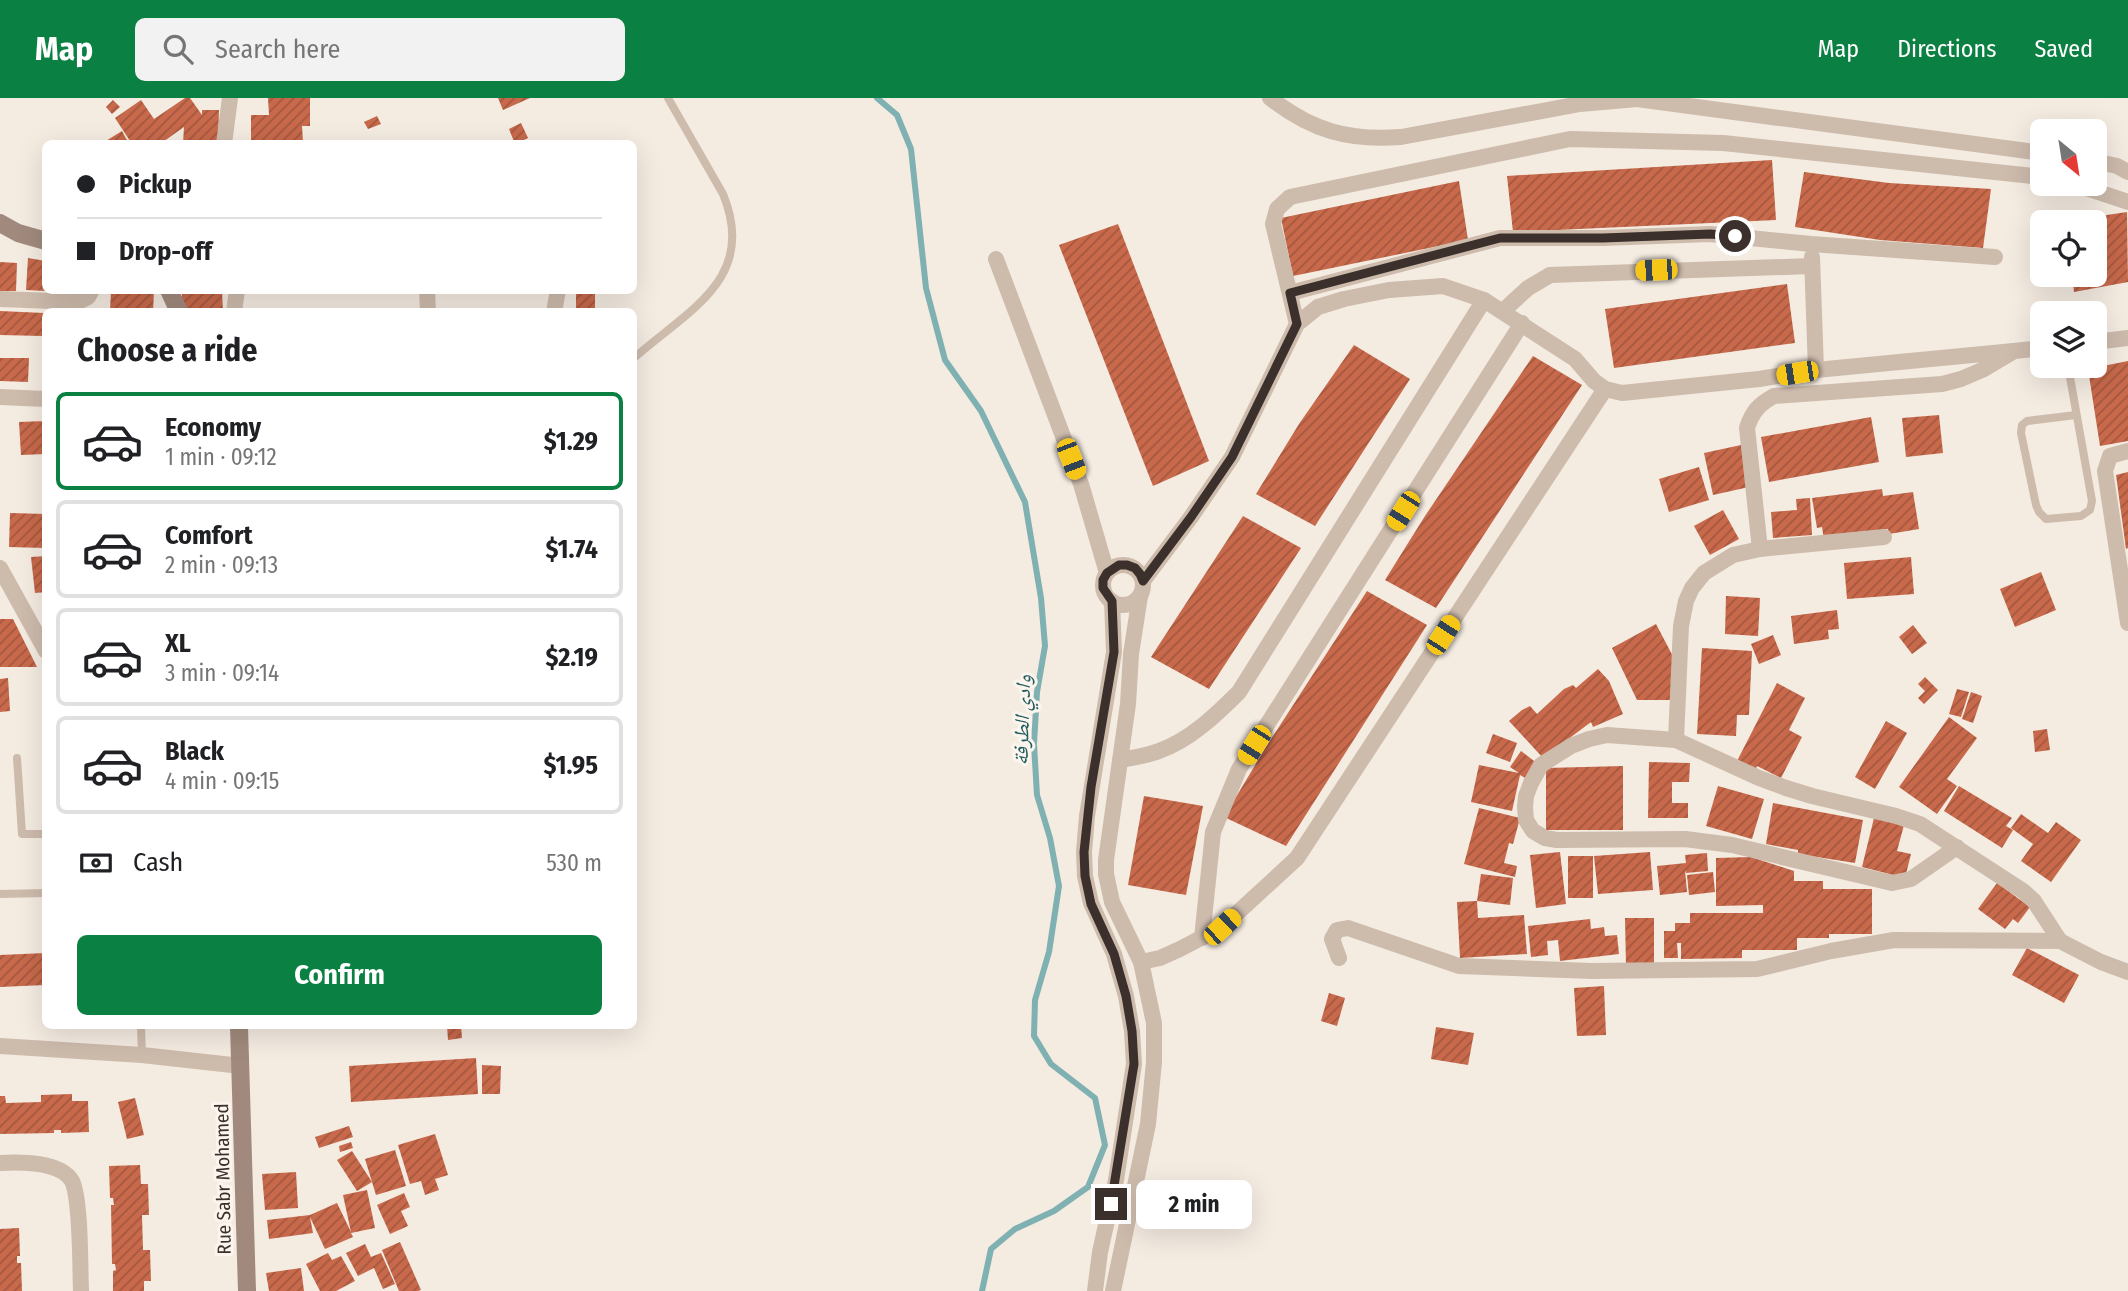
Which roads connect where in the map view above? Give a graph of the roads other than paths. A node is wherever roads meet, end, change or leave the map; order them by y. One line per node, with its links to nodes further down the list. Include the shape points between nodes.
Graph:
1 (230, 98): 4 (street)
2 (668, 98): 28 (lane, via 723,194 730,210 733,245 712,292)
3 (1270, 98): 5 (street, via 1331,132 1378,139 1580,104 1637,99)
4 (225, 140)
5 (2030, 151)
6 (2107, 164): 7 (street)
7 (2128, 172)
8 (2030, 176): 17 (street, via 1723,143 1570,139 1290,197 1277,209 1273,224)
9 (2107, 195): 10 (street)
10 (2128, 202)
11 (0, 223): 12 (street)
12 (42, 240)
13 (1811, 244): 14 (street); 16 (street); 17 (street, via 1710,234 1500,238)
14 (1995, 257)
15 (996, 259): 39 (street, via 1081,484)
16 (1812, 266): 21 (street, via 1550,275); 29 (street)
17 (1290, 293): 23 (street)
18 (90, 294): 19 (street, via 78,302)
19 (0, 299)
20 (1484, 300): 21 (street); 23 (street, via 1443,286 1389,290 1318,307); 47 (street, via 1239,692 1182,740)
21 (1503, 311): 22 (street)
22 (1522, 323): 31 (street, via 1575,359); 52 (street, via 1240,769 1213,832)
23 (1297, 324): 40 (street, via 1232,457)
24 (2128, 338): 25 (street)
25 (2107, 341)
26 (2030, 349): 27 (street)
27 (2014, 351): 29 (street); 37 (street, via 1982,370 1942,384 1774,396 1761,403 1746,428)
28 (637, 355)
29 (1816, 370): 31 (street, via 1622,393)
30 (2070, 378): 34 (lane)
31 (1605, 389): 52 (street, via 1297,858 1222,927)
32 (0, 397): 33 (street)
33 (42, 399)
34 (2076, 415): 34 (lane, via 2090,510 2081,516 2046,519 2036,505 2022,425)
35 (2128, 451): 43 (street, via 2110,456 2105,471)
36 (1884, 537): 37 (street)
37 (1760, 549): 45 (street, via 1718,563 1704,573 1686,601)
38 (0, 568): 41 (street)
39 (1107, 573): 40 (street, via 1119,565 1135,568); 42 (street, via 1103,588)
40 (1141, 588): 42 (street, via 1134,601); 47 (street)
41 (8, 597): 44 (street)
42 (1112, 601): 65 (street, via 1114,652 1087,816 1085,876 1126,996 1134,1064)
43 (2128, 623)
44 (42, 644)
45 (1676, 740): 49 (street, via 1786,788 1920,824); 49 (street, via 1589,738 1541,765 1526,796 1527,820 1533,831 1557,840 1706,841 1892,883 1911,879)
46 (16, 758): 48 (lane, via 22,834)
47 (1120, 760): 55 (street, via 1106,874 1112,902)
48 (42, 834)
49 (1957, 847): 53 (street, via 2034,901)
50 (42, 893): 51 (lane)
51 (0, 894)
52 (1202, 939): 55 (street)
53 (2060, 941): 54 (street, via 1894,940 1757,969 1592,971 1459,967 1348,928 1337,930 1332,939); 56 (street)
54 (1339, 958)
55 (1141, 962): 66 (street, via 1154,1023 1154,1062 1148,1124)
56 (2128, 972)
57 (142, 1029): 60 (lane)
58 (239, 1029): 61 (street, Rue Sabr Mohamed)
59 (0, 1046): 60 (street)
60 (142, 1055): 61 (street)
61 (241, 1066): 64 (street, Rue Sabr Mohamed)
62 (0, 1163): 63 (street, via 55,1168 71,1179)
63 (81, 1291)
64 (247, 1291)
65 (1095, 1291)
66 (1113, 1291)

